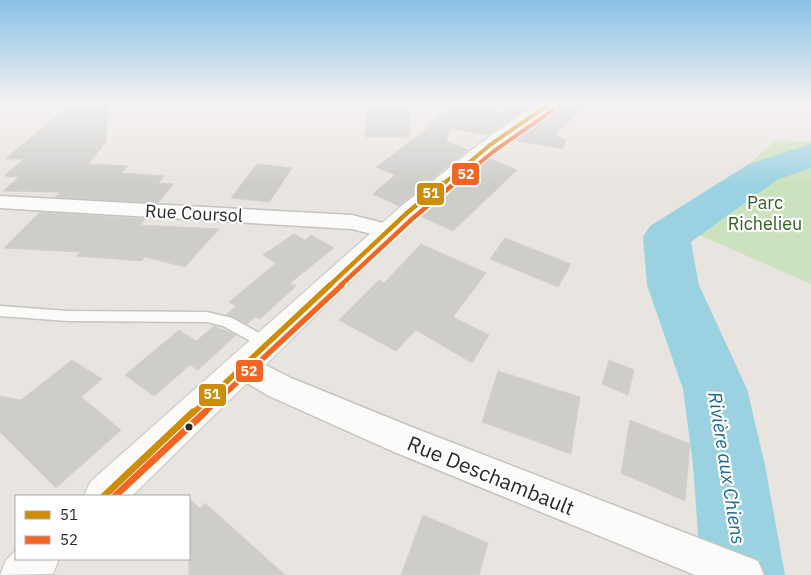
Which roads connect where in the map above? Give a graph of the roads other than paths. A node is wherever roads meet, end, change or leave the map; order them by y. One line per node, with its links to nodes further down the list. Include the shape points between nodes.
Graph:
1 (508, 131): 3 (street, via 484,147)
2 (0, 202): 3 (street, Rue Coursol, via 352,222)
3 (387, 231): 5 (street)
4 (0, 311): 5 (lane, via 68,316 207,317 227,322)
5 (254, 354): 6 (street); 9 (street, Rue Deschambault, via 280,387 404,440)
6 (105, 495)
7 (37, 560): 8 (street)
8 (21, 575)
9 (744, 575)

